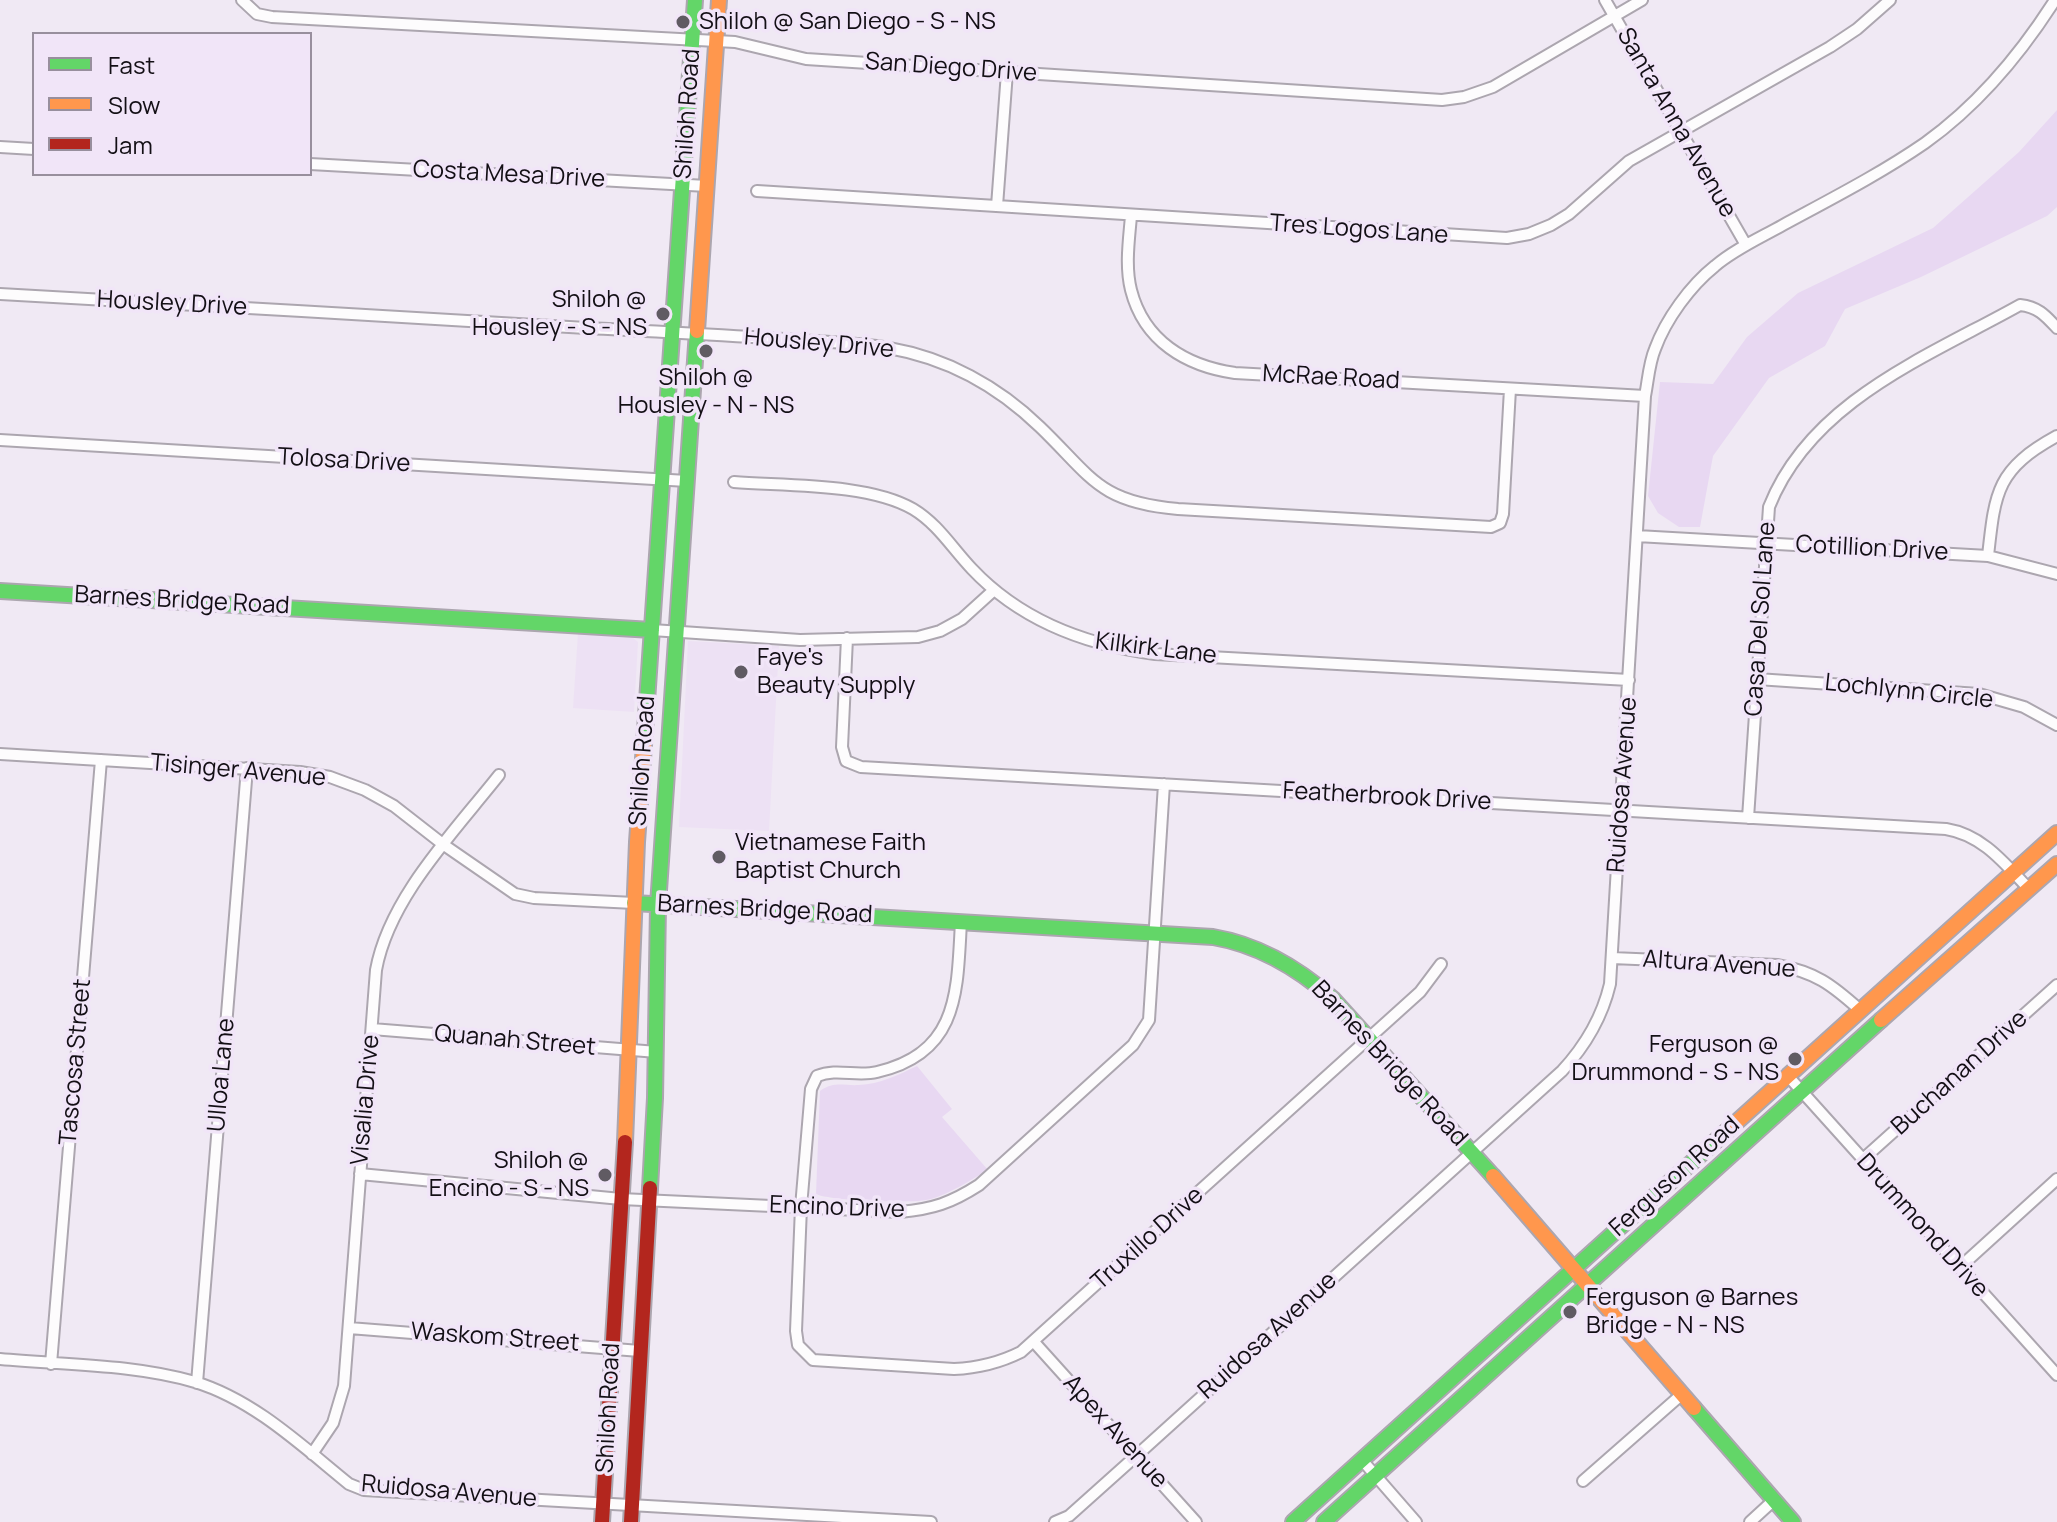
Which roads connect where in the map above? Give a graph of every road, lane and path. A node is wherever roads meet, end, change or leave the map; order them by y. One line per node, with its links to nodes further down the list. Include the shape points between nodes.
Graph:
1 (242, 0): 9 (street, San Diego Drive, via 257,14 272,17)
2 (695, 0): 9 (main road, Shiloh Road)
3 (719, 0): 10 (main road, Shiloh Road)
4 (1605, 0): 8 (street, Santa Anna Avenue)
5 (1642, 0): 8 (street, San Diego Drive)
6 (1890, 0): 12 (street, Tres Logos Lane, via 1830,47)
7 (2055, 0): 21 (street, Ruidosa Avenue, via 1989,89 1928,141)
8 (1614, 16): 11 (street, San Diego Drive, via 1493,87 1442,100); 12 (street, Santa Anna Avenue)
9 (693, 40): 10 (street, San Diego Drive); 16 (main road, Shiloh Road)
10 (716, 41): 11 (street, San Diego Drive, via 806,59); 17 (main road, Shiloh Road)
11 (1007, 72): 19 (street)
12 (1682, 130): 20 (street, Tres Logos Lane, via 1615,170 1569,214 1529,234 1507,238); 21 (street, Santa Anna Avenue)
13 (0, 147): 14 (street)
14 (32, 149)
15 (312, 164): 16 (street, Costa Mesa Drive)
16 (684, 185): 17 (street, Costa Mesa Drive); 24 (main road, Shiloh Road)
17 (707, 186): 25 (main road, Shiloh Road)
18 (757, 191): 19 (street, Tres Logos Lane)
19 (997, 206): 20 (street, Tres Logos Lane)
20 (1131, 216): 26 (street, McRae Road, via 1128,261 1138,308 1161,342 1192,363 1235,373)
21 (1746, 245): 27 (street, Ruidosa Avenue, via 1715,266 1670,319 1654,350)
22 (0, 294): 24 (street, Housley Drive)
23 (2057, 328): 34 (street, Casa Del Sol Lane, via 2040,310 2020,305 1864,391 1835,414 1780,479 1769,507)
24 (673, 333): 25 (street, Housley Drive); 30 (main road, Shiloh Road)
25 (698, 334): 26 (street, Housley Drive, via 861,345 926,357 960,370 1003,397 1107,491 1142,504 1178,509 1491,527 1503,514); 31 (main road, Shiloh Road)
26 (1510, 389): 27 (street, McRae Road)
27 (1645, 396): 33 (street, Ruidosa Avenue)
28 (2057, 436): 35 (street, via 2007,474 1995,506)
29 (0, 440): 30 (street, Tolosa Drive)
30 (663, 479): 31 (street, Tolosa Drive); 39 (main road, Shiloh Road)
31 (687, 481): 40 (main road, Shiloh Road)
32 (734, 482): 37 (street, Kilkirk Lane, via 883,496 929,520)
33 (1637, 536): 34 (street, Cotillion Drive); 43 (street, Ruidosa Avenue)
34 (1766, 542): 35 (street, Cotillion Drive); 42 (street, Casa Del Sol Lane)
35 (1988, 556): 36 (street, Cotillion Drive)
36 (2057, 574)
37 (994, 590): 41 (street, via 940,631 908,638); 43 (street, Kilkirk Lane, via 1068,634 1140,652)
38 (0, 591): 39 (main road, Barnes Bridge Road)
39 (652, 630): 40 (street); 57 (main road, Shiloh Road)
40 (676, 632): 41 (street); 58 (main road, Shiloh Road)
41 (847, 638): 49 (street, Featherbrook Drive, via 842,747 846,761 861,767)
42 (1757, 679): 44 (street, Lochlynn Circle, via 1979,694 2024,707); 51 (street, Casa Del Sol Lane)
43 (1629, 680): 50 (street, Ruidosa Avenue)
44 (2057, 725)
45 (0, 754): 46 (street, Tisinger Avenue)
46 (101, 760): 47 (street, Tisinger Avenue); 86 (street, Tascosa Street)
47 (247, 768): 53 (street, Tisinger Avenue, via 330,777 365,790); 88 (street, Ulloa Lane)
48 (499, 775): 53 (street, Visalia Drive)
49 (1164, 784): 50 (street, Featherbrook Drive); 60 (street, Encino Drive)
50 (1620, 811): 51 (street, Featherbrook Drive); 61 (street, Ruidosa Avenue)
51 (1748, 818): 55 (street, Featherbrook Drive, via 1960,831 1983,843)
52 (2057, 833): 55 (main road, Ferguson Road)
53 (444, 845): 57 (street, Tisinger Avenue, via 515,894); 65 (street, Visalia Drive, via 411,889 380,945)
54 (2057, 864): 56 (main road, Ferguson Road)
55 (2013, 873): 56 (street, Featherbrook Drive); 64 (main road, Ferguson Road)
56 (2029, 889): 70 (main road, Ferguson Road)
57 (634, 903): 58 (main road, Barnes Bridge Road); 67 (main road, Shiloh Road)
58 (658, 905): 59 (main road, Barnes Bridge Road); 68 (main road, Shiloh Road)
59 (961, 922): 60 (main road, Barnes Bridge Road); 77 (street, via 957,994 946,1025 932,1043 876,1073 829,1071 817,1076 811,1089)
60 (1155, 933): 66 (main road, Barnes Bridge Road, via 1213,937 1260,949 1306,975); 77 (street, Encino Drive, via 1151,1008 1141,1036 979,1185 930,1210)
61 (1612, 958): 64 (street, Altura Avenue, via 1803,970 1830,983); 71 (street, Ruidosa Avenue, via 1605,1006 1582,1050)
62 (1441, 964): 66 (street, Truxillo Drive, via 1420,992)
63 (2057, 985): 72 (street, Buchanan Drive)
64 (1860, 1010): 69 (main road, Ferguson Road)
65 (372, 1029): 67 (street, Quanah Street); 73 (street, Visalia Drive)
66 (1369, 1038): 71 (main road, Barnes Bridge Road); 82 (street, Truxillo Drive)
67 (627, 1050): 68 (street, Quanah Street); 75 (main road, Shiloh Road)
68 (657, 1052): 76 (main road, Shiloh Road)
69 (1788, 1076): 70 (street, Drummond Drive); 79 (main road, Ferguson Road)
70 (1802, 1092): 72 (street, Drummond Drive); 80 (main road, Ferguson Road)
71 (1472, 1152): 79 (main road, Barnes Bridge Road); 91 (street, Ruidosa Avenue)
72 (1862, 1160): 78 (street, Drummond Drive)
73 (360, 1174): 75 (street, Encino Drive); 81 (street, Visalia Drive)
74 (2057, 1179): 78 (street)
75 (621, 1199): 76 (street, Encino Drive); 83 (main road, Shiloh Road)
76 (648, 1201): 77 (street, Encino Drive); 84 (main road, Shiloh Road)
77 (801, 1207): 82 (street, Truxillo Drive, via 796,1331 798,1345 813,1360 977,1368 1003,1361)
78 (1959, 1268): 87 (street, Drummond Drive)
79 (1572, 1269): 80 (main road, Barnes Bridge Road); 92 (main road, Ferguson Road)
80 (1586, 1285): 89 (main road, Barnes Bridge Road); 93 (main road, Ferguson Road)
81 (349, 1328): 83 (street, Waskom Street); 90 (street, Visalia Drive, via 341,1404)
82 (1034, 1342): 91 (street, Apex Avenue)
83 (612, 1347): 84 (street, Waskom Street); 96 (main road, Shiloh Road)
84 (640, 1351): 97 (main road, Shiloh Road)
85 (0, 1359): 86 (street, Ruidosa Avenue)
86 (51, 1364): 88 (street, Ruidosa Avenue, via 126,1369)
87 (2057, 1375)
88 (197, 1383): 90 (street, Ruidosa Avenue, via 258,1414)
89 (1681, 1395): 94 (street); 95 (main road, Barnes Bridge Road)
90 (312, 1454): 96 (street, Ruidosa Avenue, via 364,1490)
91 (1136, 1456): 101 (street, Ruidosa Avenue, via 1069,1516); 102 (street, Apex Avenue)
92 (1362, 1460): 93 (street); 103 (main road, Ferguson Road)
93 (1375, 1476): 104 (main road, Ferguson Road); 105 (street)
94 (1583, 1481)
95 (1774, 1500): 106 (street); 107 (main road, Barnes Bridge Road)
96 (604, 1503): 97 (street, Ruidosa Avenue); 98 (main road, Shiloh Road)
97 (632, 1505): 99 (main road, Shiloh Road); 100 (street, Ruidosa Avenue)
98 (602, 1522)
99 (631, 1522)
100 (931, 1522)
101 (1055, 1522)
102 (1196, 1522)
103 (1293, 1522)
104 (1324, 1522)
105 (1416, 1522)
106 (1750, 1522)
107 (1793, 1522)

